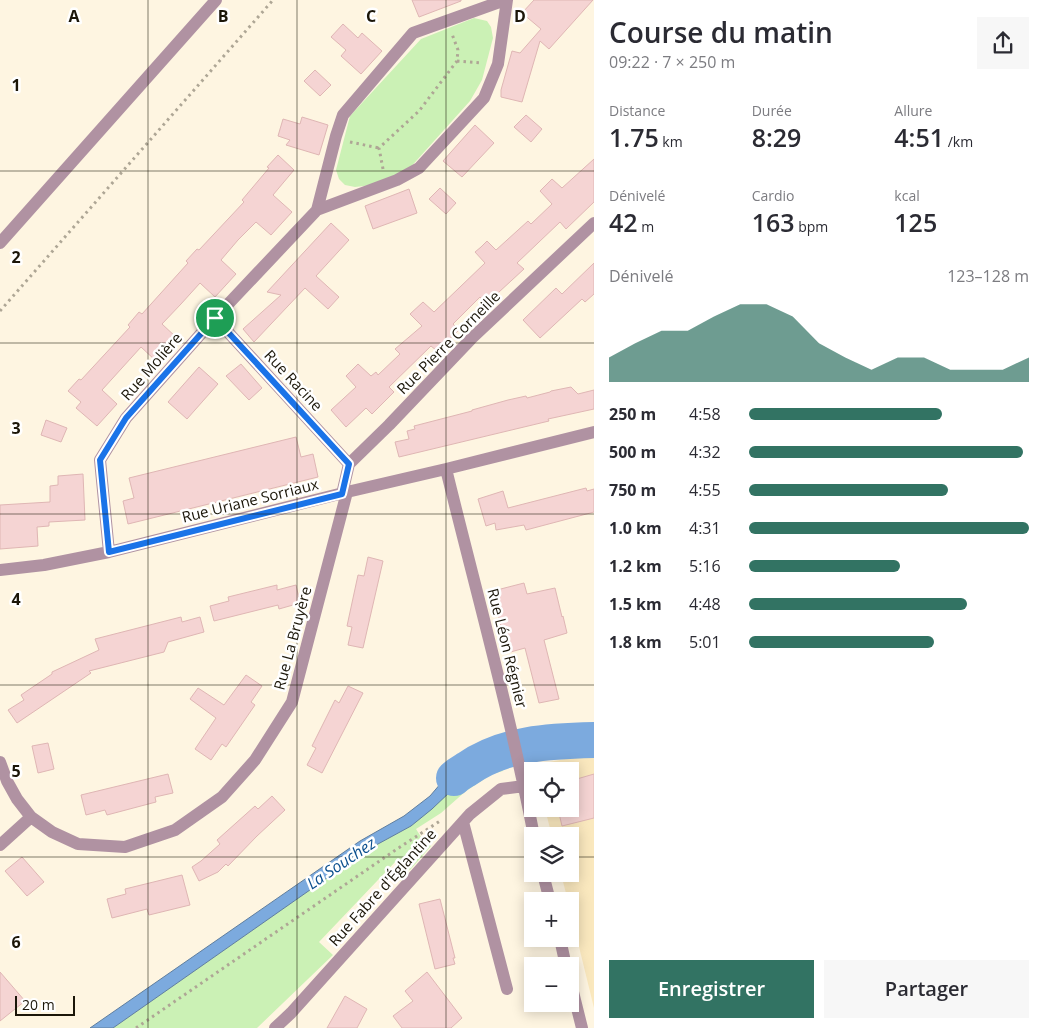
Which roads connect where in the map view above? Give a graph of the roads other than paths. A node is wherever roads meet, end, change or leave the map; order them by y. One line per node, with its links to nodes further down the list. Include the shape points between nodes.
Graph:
1 (216, 0): 5 (street)
2 (506, 0): 3 (street, Rue Molière, via 413,33 343,114); 3 (street, Rue Molière, via 498,64 484,98 420,168)
3 (317, 210): 6 (street, Rue Molière)
4 (594, 223): 8 (street, Rue Pierre Corneille, via 471,339)
5 (0, 243)
6 (215, 318): 8 (street, Rue Racine); 11 (street, Rue Molière, via 126,418 100,460)
7 (594, 432): 9 (street, Rue Uriane Sorriaux)
8 (349, 464): 10 (street)
9 (446, 469): 10 (street, Rue Uriane Sorriaux); 14 (street, Rue Léon Régnier)
10 (344, 493): 11 (street, Rue Uriane Sorriaux); 15 (street, Rue La Bruyère, via 292,702 255,760 222,797 175,830 125,847 78,844 52,832)
11 (109, 552): 12 (street, Rue Uriane Sorriaux)
12 (0, 570)
13 (0, 762): 15 (street, Rue La Bruyère, via 17,799)
14 (524, 786): 16 (street, Rue Fabre d'Églantine, via 500,789)
15 (31, 817): 17 (street)
16 (463, 822): 18 (street); 20 (street, Rue Fabre d'Églantine)
17 (0, 844)
18 (506, 989)
19 (578, 1012): 21 (street)
20 (275, 1028)
21 (582, 1028)

